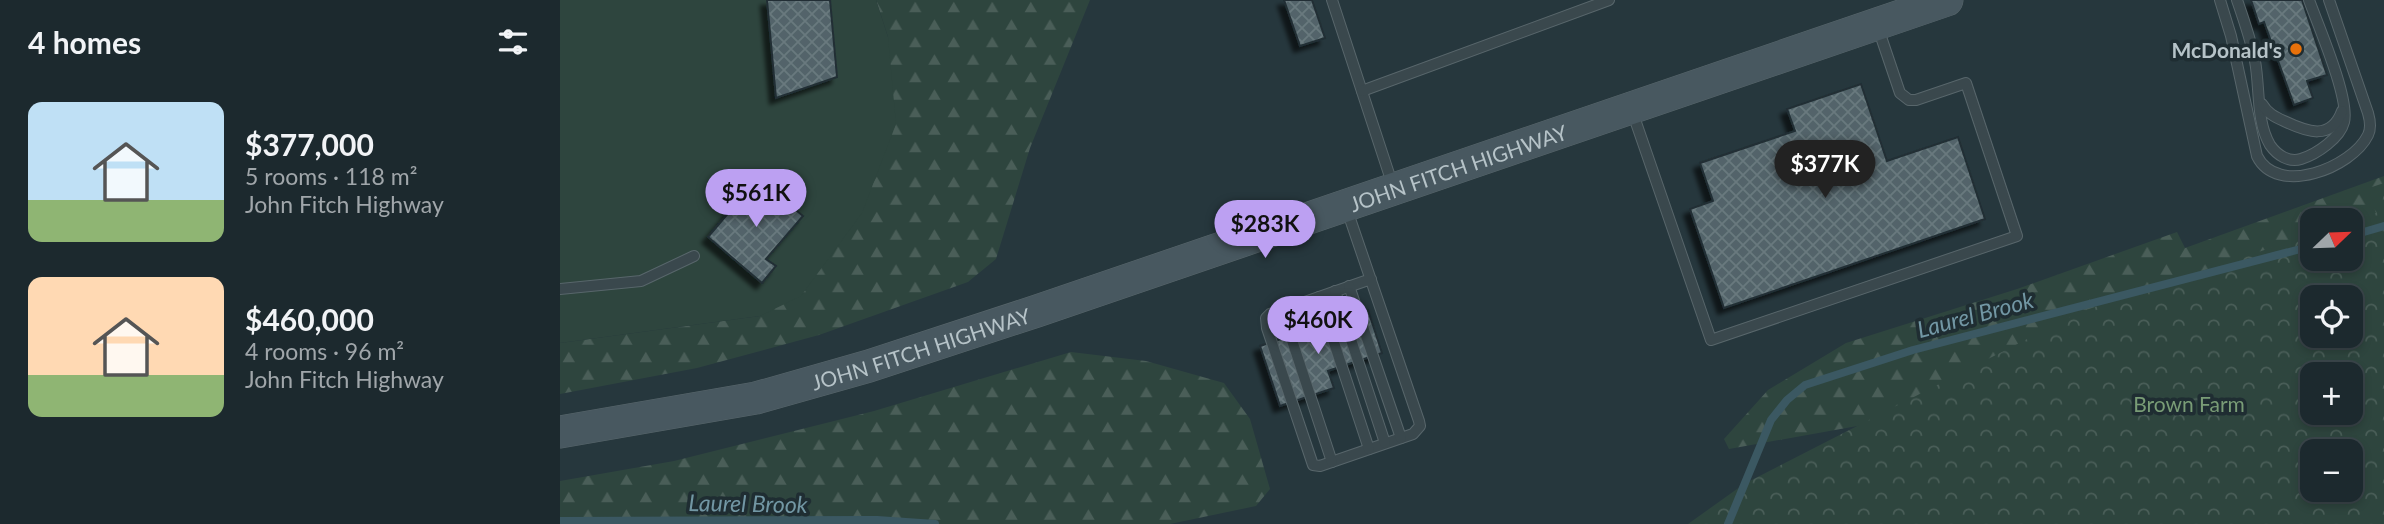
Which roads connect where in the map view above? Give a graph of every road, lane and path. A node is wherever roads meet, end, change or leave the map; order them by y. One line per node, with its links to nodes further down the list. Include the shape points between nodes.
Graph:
1 (1332, 0): 9 (lane)
2 (1609, 0): 9 (lane)
3 (1947, 0): 8 (main road, JOHN FITCH HIGHWAY)
4 (2220, 0): 7 (lane, via 2257,156 2267,170 2292,177 2339,162 2361,143 2369,127)
5 (2237, 0): 10 (lane, via 2255,62)
6 (2309, 0): 11 (lane)
7 (2329, 0)
8 (1876, 24): 12 (main road, JOHN FITCH HIGHWAY); 12 (lane, via 1904,97 1916,100 1966,83 2017,236 1711,340)
9 (1362, 90): 13 (lane)
10 (2259, 98): 11 (lane, via 2274,116 2315,132 2334,124 2342,113); 11 (lane, via 2270,145 2282,157 2297,160 2336,137 2345,120)
11 (2343, 99)
12 (1631, 108): 13 (main road, JOHN FITCH HIGHWAY)
13 (1394, 188): 14 (main road, JOHN FITCH HIGHWAY)
14 (1345, 204): 16 (lane); 22 (main road, JOHN FITCH HIGHWAY, via 856,370 756,398)
15 (694, 256): 18 (lane, via 641,281)
16 (1371, 279): 17 (lane); 23 (lane, via 1419,421 1419,429)
17 (1349, 286): 19 (lane); 23 (lane)
18 (560, 289)
19 (1335, 291): 20 (lane); 24 (lane)
20 (1319, 297): 21 (lane); 25 (lane)
21 (1278, 311): 26 (lane); 26 (lane, via 1266,318 1267,327 1308,458 1313,465)
22 (560, 432)
23 (1401, 438): 24 (lane)
24 (1385, 443): 25 (lane)
25 (1369, 449): 26 (lane)
26 (1332, 462)

